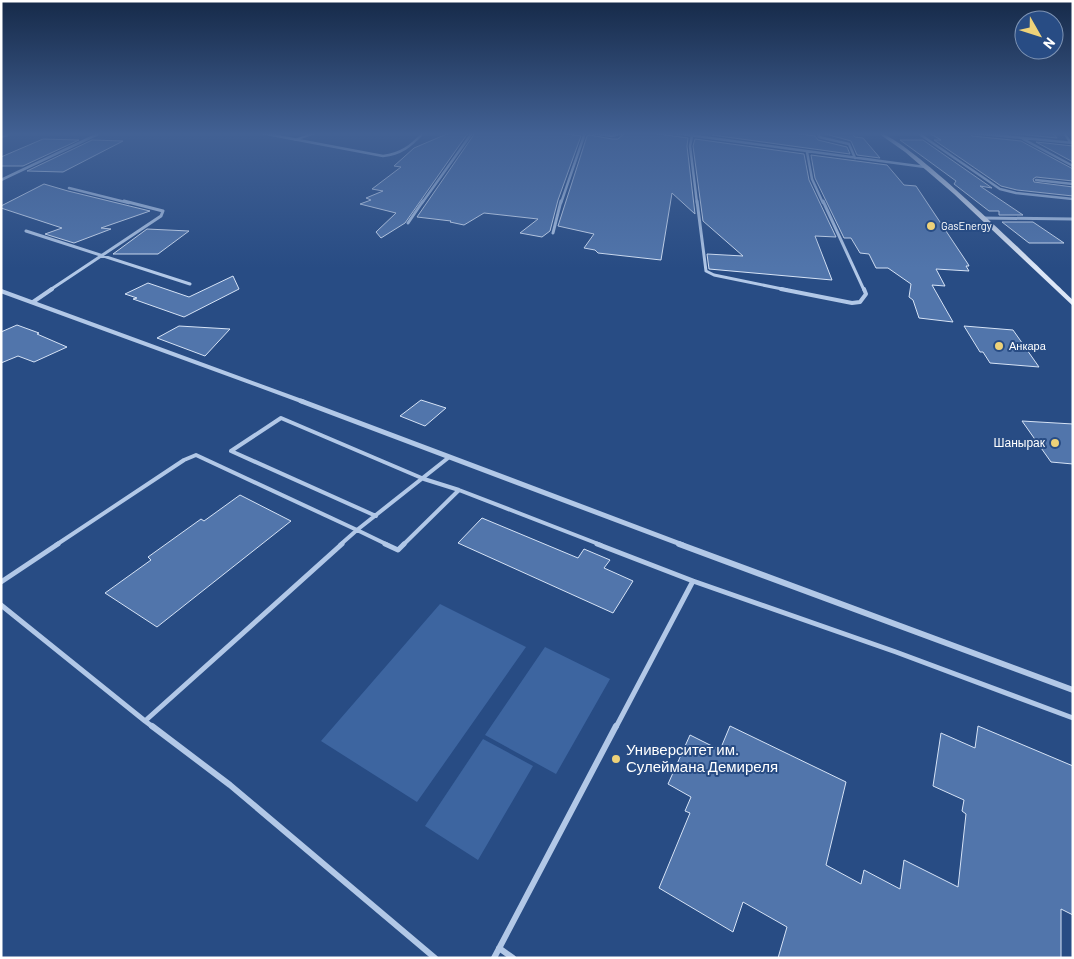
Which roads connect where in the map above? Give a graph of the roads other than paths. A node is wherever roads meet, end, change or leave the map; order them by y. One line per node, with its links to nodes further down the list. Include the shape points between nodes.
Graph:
1 (440, 178): 13 (street)
2 (568, 178): 15 (street)
3 (694, 178): 4 (street, via 708,273 856,304 866,294)
4 (812, 178)
5 (937, 178): 11 (main road)
6 (984, 178): 10 (street, via 1000,189 1016,193)
7 (1036, 180): 8 (street)
8 (1073, 184)
9 (69, 188): 16 (street, via 163,211 161,216)
10 (1073, 199)
11 (982, 218): 12 (street); 20 (main road)
12 (1073, 219)
13 (408, 223)
14 (26, 231): 16 (street)
15 (553, 233)
16 (103, 256): 17 (street); 19 (street)
17 (190, 284)
18 (1, 291): 19 (street)
19 (33, 302): 21 (street)
20 (1073, 304)
21 (448, 458): 22 (lane); 29 (street)
22 (424, 478): 23 (lane); 24 (lane); 24 (lane, via 282,418 231,451)
23 (459, 490): 25 (lane, via 398,550); 26 (lane)
24 (376, 516): 25 (lane)
25 (357, 530): 27 (lane, via 196,455); 31 (lane)
26 (693, 581): 30 (lane); 32 (lane)
27 (1, 582)
28 (1, 605): 31 (lane)
29 (1073, 690)
30 (1073, 718)
31 (145, 721): 33 (lane, via 230,785)
32 (499, 948): 34 (lane); 35 (lane)
33 (435, 958)
34 (494, 958)
35 (513, 958)

